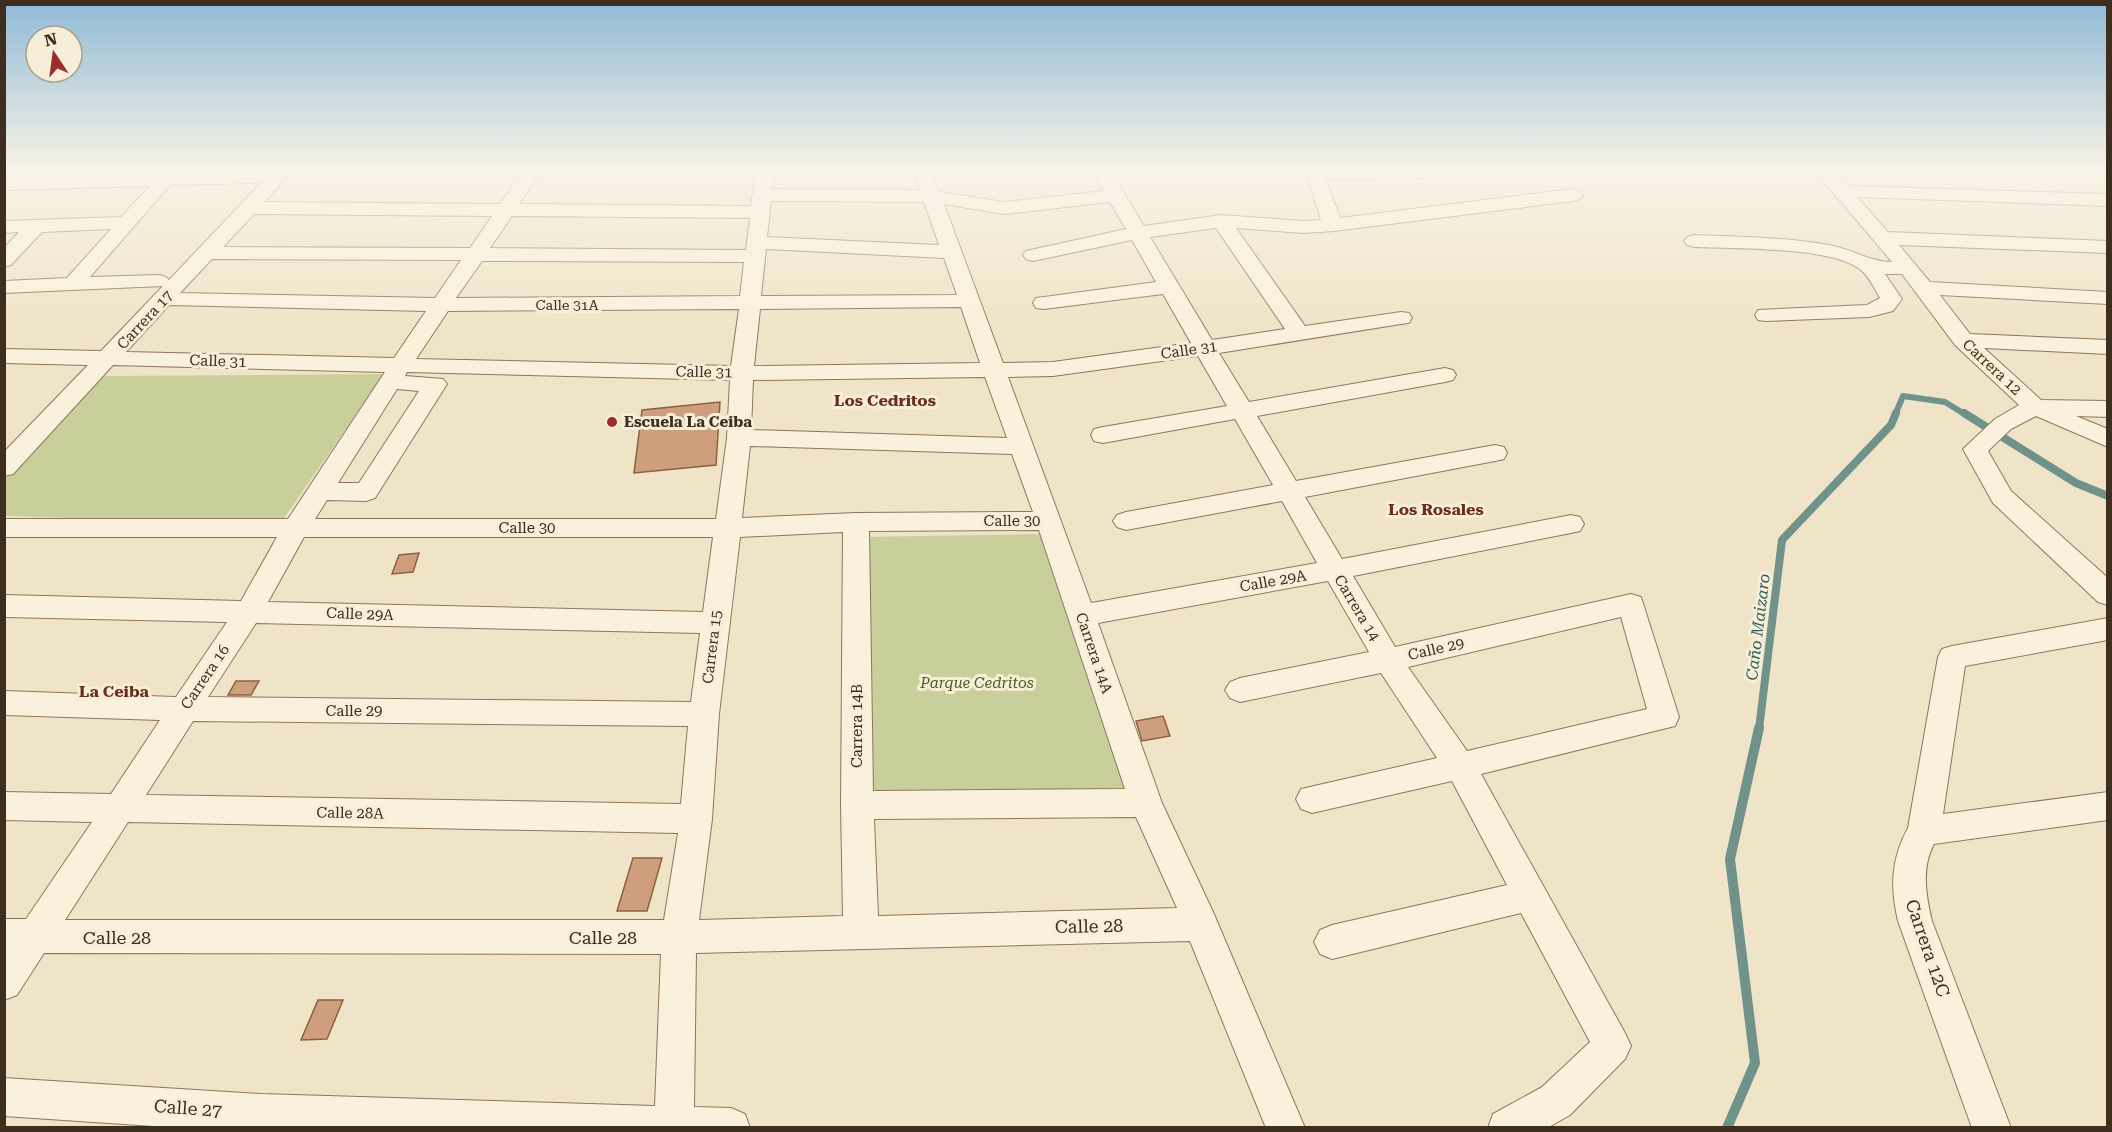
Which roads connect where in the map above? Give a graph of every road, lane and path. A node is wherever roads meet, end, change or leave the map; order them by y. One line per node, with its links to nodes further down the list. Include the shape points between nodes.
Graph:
1 (126, 223): 14 (street); 28 (street)
2 (225, 223): 32 (street, Carrera 17)
3 (234, 223): 22 (street, Carrera 17)
4 (497, 223): 23 (street, Carrera 16)
5 (759, 223): 20 (street, Carrera 15)
6 (940, 223): 21 (street, Carrera 14A)
7 (1131, 223): 16 (street, Carrera 14)
8 (1208, 223): 16 (street)
9 (1222, 223): 40 (street)
10 (1251, 223): 13 (street)
11 (1351, 223): 13 (street)
12 (1868, 223): 17 (street, Carrera 12)
13 (1334, 225)
14 (36, 226): 15 (street); 25 (street)
15 (4, 227)
16 (1137, 233): 24 (street); 30 (street, Carrera 14)
17 (1882, 238): 19 (street); 26 (street, Carrera 12)
18 (1694, 241): 27 (street, via 1806,247 1836,252)
19 (2108, 247)
20 (756, 250): 21 (street); 23 (street); 36 (street, Carrera 15)
21 (951, 252): 34 (street, Carrera 14A)
22 (207, 253): 23 (street); 32 (street, Carrera 17)
23 (476, 255): 37 (street, Carrera 16)
24 (1033, 255)
25 (4, 261)
26 (1908, 267): 27 (street); 31 (street, Carrera 12)
27 (1871, 268): 38 (street, via 1892,299 1885,306 1869,311)
28 (73, 284): 29 (street, Calle 31A); 32 (street, Calle 31A)
29 (4, 287)
30 (1169, 287): 35 (street); 43 (street, Carrera 14)
31 (1923, 288): 33 (street); 41 (street, Carrera 12)
32 (162, 290): 37 (street, Calle 31A); 45 (street, Carrera 17)
33 (2108, 298)
34 (969, 301): 36 (street, Calle 31A); 46 (street, Carrera 14A)
35 (1044, 303)
36 (750, 304): 37 (street, Calle 31A); 47 (street, Carrera 15)
37 (441, 305): 48 (street, Carrera 16)
38 (1766, 315)
39 (1401, 318): 40 (street, Calle 31)
40 (1299, 333): 43 (street, Calle 31)
41 (1963, 340): 42 (street); 51 (street, Carrera 12)
42 (2108, 347)
43 (1205, 348): 46 (street, Calle 31, via 1053,369); 52 (street, Carrera 14)
44 (4, 356): 45 (street, Calle 31)
45 (98, 358): 48 (street, Calle 31); 56 (street, Carrera 17); 59 (street, Carrera 17)
46 (992, 368): 47 (street, Calle 31); 57 (street, Carrera 14A)
47 (742, 373): 48 (street, Calle 31); 54 (street, Carrera 15)
48 (395, 374): 60 (street, Carrera 16); 60 (street, via 435,384 366,492)
49 (1445, 375): 52 (street)
50 (2108, 409): 51 (street)
51 (2026, 411): 55 (street); 70 (street, Carrera 12, via 1974,449 1994,487 2007,502)
52 (1243, 412): 53 (street); 61 (street, Carrera 14)
53 (1103, 435)
54 (739, 438): 57 (street); 67 (street, Carrera 15)
55 (2108, 440)
56 (4, 441)
57 (1021, 446): 62 (street, Carrera 14A)
58 (1495, 453): 61 (street)
59 (4, 468)
60 (320, 491): 68 (street, Carrera 16)
61 (1288, 491): 63 (street); 69 (street, Carrera 14)
62 (1048, 521): 64 (street, Calle 30); 73 (street, Carrera 14A)
63 (1126, 521)
64 (856, 522): 67 (street, Calle 30); 84 (street, Carrera 14B)
65 (1570, 524): 69 (street, Calle 29A)
66 (4, 528): 68 (street, Calle 30)
67 (726, 528): 68 (street, Calle 30); 74 (street, Carrera 15)
68 (295, 529): 72 (street, Carrera 16)
69 (1335, 570): 73 (street, Calle 29A); 76 (street, Carrera 14)
70 (2108, 595)
71 (4, 606): 72 (street, Calle 29A)
72 (249, 611): 74 (street, Calle 29A); 79 (street, Carrera 16)
73 (1081, 615): 83 (street, Carrera 14A)
74 (715, 623): 80 (street, Carrera 15)
75 (2108, 629): 89 (street, Carrera 12C, via 1952,657)
76 (1388, 660): 77 (street, Calle 29); 81 (street, Carrera 14); 81 (street, Calle 29, via 1631,604 1664,717)
77 (1240, 690)
78 (4, 702): 79 (street, Calle 29)
79 (183, 709): 80 (street, Calle 29); 87 (street, Carrera 16)
80 (704, 714): 88 (street, Carrera 15)
81 (1460, 766): 82 (street); 90 (street, Carrera 14)
82 (1312, 799)
83 (1146, 802): 84 (street); 91 (street, Carrera 14A)
84 (857, 805): 92 (street, Carrera 14B)
85 (4, 806): 87 (street, Calle 28A)
86 (2108, 806): 89 (street)
87 (120, 809): 88 (street, Calle 28A); 93 (street, Carrera 16)
88 (696, 819): 94 (street, Carrera 15)
89 (1924, 831): 103 (street, Carrera 12C, via 1910,861 1909,899)
90 (1529, 895): 95 (street); 102 (street, Carrera 14, via 1612,1046 1556,1101)
91 (1201, 924): 92 (street, Calle 28); 101 (street, Carrera 14A)
92 (861, 931): 94 (street, Calle 28)
93 (19, 937): 94 (street, Calle 28); 96 (street, Carrera 16)
94 (679, 937): 99 (street, Carrera 15)
95 (1332, 942)
96 (4, 983)
97 (4, 1097): 98 (street, Calle 27)
98 (258, 1120): 99 (street, Calle 27)
99 (674, 1124): 100 (street, Calle 27)
100 (731, 1128)
101 (1286, 1128)
102 (1508, 1128)
103 (1992, 1128)

